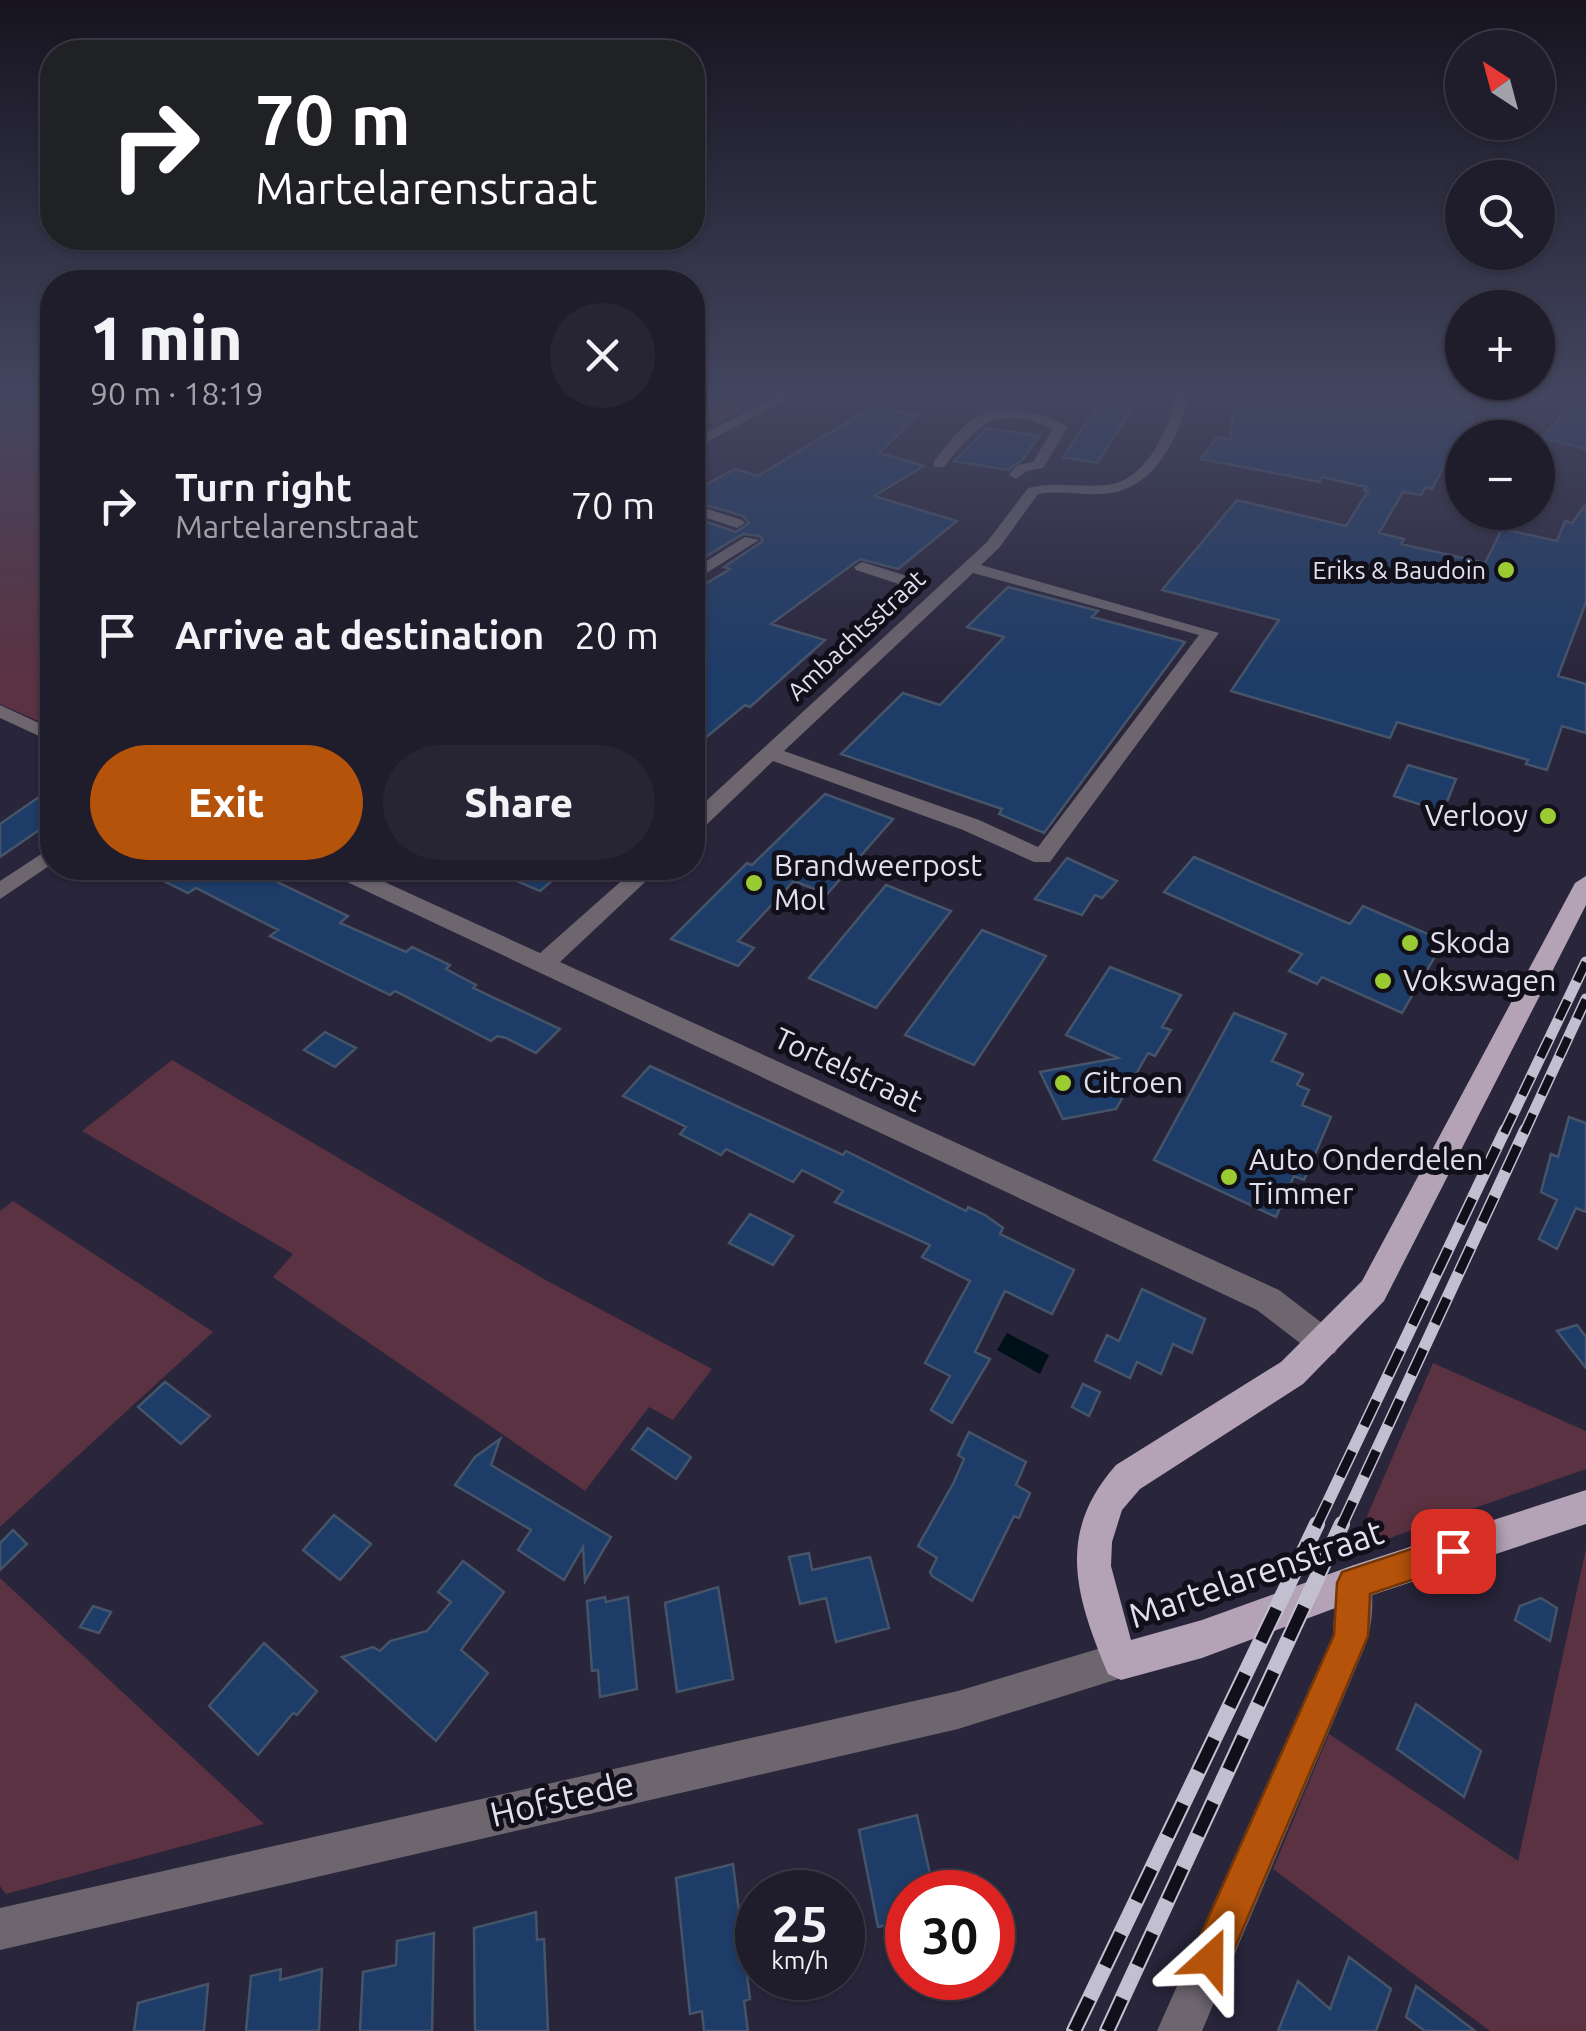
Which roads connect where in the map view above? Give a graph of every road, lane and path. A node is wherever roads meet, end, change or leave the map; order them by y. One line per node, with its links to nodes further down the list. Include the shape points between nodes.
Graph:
1 (1035, 493): 6 (street, Ambachtsstraat)
2 (705, 512): 3 (street)
3 (737, 523)
4 (751, 540): 7 (street)
5 (862, 567): 8 (street)
6 (970, 567): 11 (street, Ambachtsstraat); 11 (street, via 1210,633 1042,856)
7 (705, 569)
8 (914, 584)
9 (0, 712): 10 (street)
10 (40, 730)
11 (770, 753): 12 (street, Ambachtsstraat)
12 (705, 814)
13 (40, 863): 17 (street)
14 (361, 880): 18 (street, Tortelstraat)
15 (636, 880): 18 (street)
16 (1586, 883): 19 (main road, via 1381,1276)
17 (0, 892)
18 (542, 965): 19 (street, Tortelstraat, via 1268,1300)
19 (1324, 1344): 22 (main road, via 1292,1373 1109,1495 1092,1577)
20 (1586, 1507): 21 (main road, Martelarenstraat)
21 (1354, 1583): 22 (main road, Martelarenstraat); 24 (street, via 1351,1636)
22 (1122, 1661): 23 (street, Hofstede, via 958,1710)
23 (0, 1929)
24 (1179, 2031)

